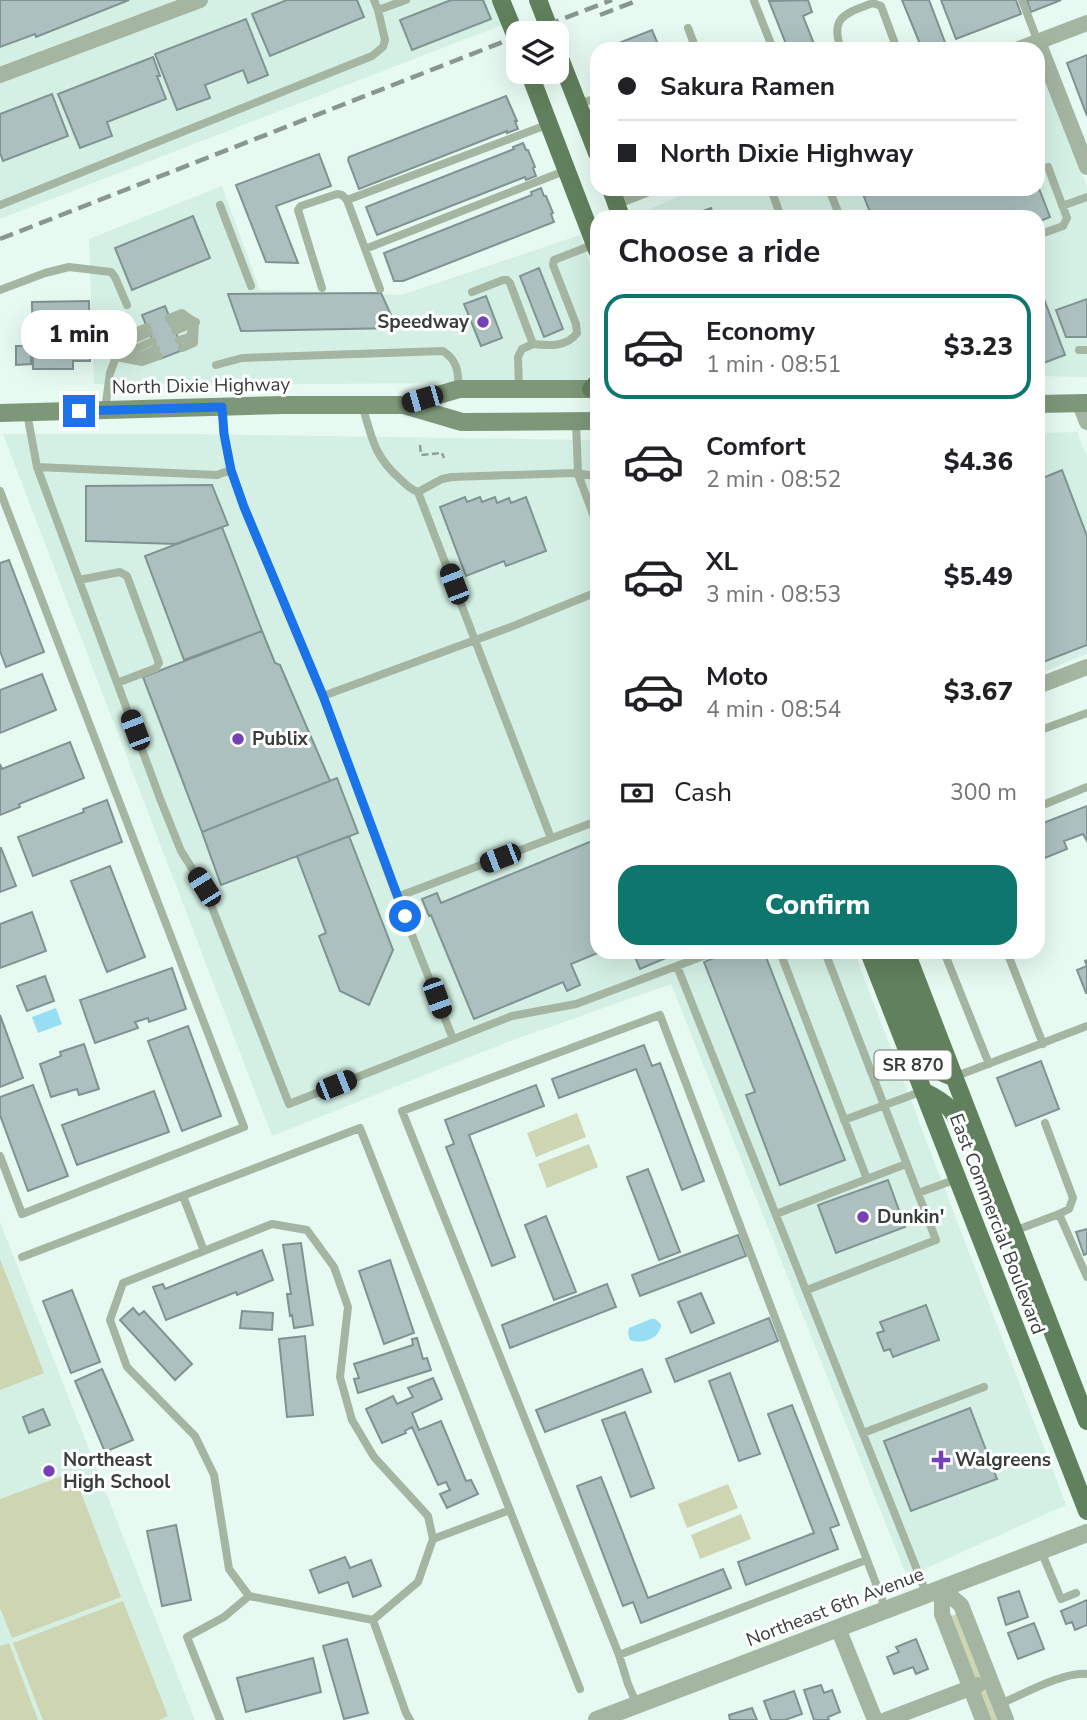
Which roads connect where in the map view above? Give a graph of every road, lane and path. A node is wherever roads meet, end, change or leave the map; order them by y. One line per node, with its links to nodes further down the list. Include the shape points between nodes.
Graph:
1 (200, 0): 19 (street)
2 (374, 0): 8 (lane)
3 (406, 0): 8 (lane)
4 (501, 0): 9 (main road)
5 (538, 0): 10 (main road)
6 (1021, 0): 17 (lane)
7 (754, 1): 14 (lane)
8 (378, 10): 32 (lane, via 385,40 372,56)
9 (510, 21)
10 (546, 21)
11 (1087, 23): 17 (street)
12 (688, 28): 13 (lane)
13 (693, 42)
14 (771, 42)
15 (838, 42): 16 (lane, via 840,19 873,4 881,6)
16 (894, 42)
17 (1038, 42)
18 (1045, 57): 26 (street)
19 (0, 75)
20 (569, 81): 23 (main road)
21 (535, 84): 24 (main road)
22 (590, 100): 23 (lane)
23 (578, 104): 25 (main road)
24 (550, 124): 29 (main road); 31 (lane)
25 (590, 133)
26 (1081, 136): 28 (street)
27 (1048, 167): 34 (lane)
28 (1087, 167)
29 (567, 170): 35 (main road); 37 (lane)
30 (1087, 197): 34 (lane)
31 (347, 201): 37 (lane); 40 (lane, via 337,194 298,210)
32 (0, 205)
33 (219, 205): 39 (lane)
34 (1062, 206): 36 (lane, via 1067,218 1063,226)
35 (590, 231)
36 (1045, 233)
37 (365, 249): 41 (lane)
38 (590, 249): 47 (lane, via 554,260 553,265 578,333 555,346)
39 (251, 286)
40 (322, 288)
41 (380, 289)
42 (0, 290): 44 (lane, via 69,267 111,272)
43 (472, 292): 47 (lane, via 507,280)
44 (127, 305)
45 (197, 322): 46 (lane); 46 (lane, via 182,313); 46 (lane, via 194,343)
46 (175, 332)
47 (533, 344): 52 (lane, via 522,348 518,357)
48 (116, 358): 48 (lane, via 143,355 153,341 130,334); 58 (lane)
49 (216, 365): 51 (lane, via 242,358 443,351 458,370)
50 (590, 387): 52 (main road, North Dixie Highway)
51 (459, 389): 52 (main road, North Dixie Highway); 56 (main road, North Dixie Highway)
52 (519, 389)
53 (1084, 403): 54 (main road); 63 (street)
54 (1045, 404)
55 (362, 405): 56 (main road, North Dixie Highway); 57 (main road, North Dixie Highway); 71 (lane, via 375,449 387,467)
56 (404, 405): 61 (main road, North Dixie Highway, via 462,422)
57 (222, 407): 58 (main road, North Dixie Highway); 67 (lane)
58 (105, 410): 59 (main road, North Dixie Highway)
59 (27, 412): 60 (main road, North Dixie Highway); 66 (lane)
60 (0, 413)
61 (576, 421): 62 (main road, North Dixie Highway); 68 (lane)
62 (590, 421)
63 (1087, 422)
64 (420, 445): 65 (path, via 421,455 442,453)
65 (444, 458)
66 (37, 467): 67 (lane, via 217,475); 73 (lane)
67 (231, 470): 79 (lane)
68 (578, 474): 69 (lane); 71 (lane, via 452,477); 72 (lane)
69 (590, 475)
70 (0, 491): 105 (lane, via 244,1127 22,1214)
71 (418, 492): 75 (lane)
72 (590, 506)
73 (79, 580): 77 (lane); 77 (lane, via 120,572 127,576 159,663)
74 (590, 595): 75 (lane)
75 (475, 639): 79 (lane); 85 (lane)
76 (1087, 667): 78 (street)
77 (117, 683): 97 (lane, via 181,851 204,887 289,1104)
78 (1045, 683)
79 (323, 696): 86 (lane)
80 (1087, 713): 81 (lane)
81 (1045, 728)
82 (1087, 787): 83 (lane)
83 (1045, 804)
84 (590, 824): 85 (lane)
85 (551, 838): 86 (lane)
86 (397, 897): 97 (lane)
87 (696, 959): 95 (lane)
88 (783, 959): 103 (lane)
89 (828, 959): 102 (lane)
90 (872, 959): 101 (main road, East Commercial Boulevard / SR 870)
91 (890, 959): 100 (main road, via 928,1056 943,1074)
92 (909, 959): 100 (main road, East Commercial Boulevard / SR 870)
93 (947, 959): 99 (lane)
94 (1010, 959): 98 (lane)
95 (677, 966): 97 (lane, via 576,1004 512,1016); 111 (lane)
96 (1087, 1026): 98 (lane)
97 (453, 1039)
98 (1043, 1044): 99 (lane)
99 (989, 1064): 100 (lane)
100 (954, 1077): 113 (main road, East Commercial Boulevard / SR 870)
101 (923, 1091): 102 (lane); 108 (main road, East Commercial Boulevard / SR 870); 115 (main road, via 953,1111 1000,1228)
102 (884, 1105): 103 (lane); 106 (lane)
103 (844, 1119): 107 (lane)
104 (1045, 1124): 112 (lane, via 1073,1198 1069,1209)
105 (0, 1156)
106 (906, 1164): 107 (lane); 109 (lane)
107 (867, 1179): 111 (lane)
108 (957, 1179): 109 (lane); 123 (main road, East Commercial Boulevard / SR 870)
109 (918, 1193): 118 (lane, via 936,1240)
110 (183, 1196): 114 (lane); 116 (lane); 122 (lane, via 360,1128)
111 (776, 1214): 118 (lane)
112 (1059, 1214): 113 (lane); 117 (lane)
113 (1014, 1231): 115 (main road, East Commercial Boulevard / SR 870)
114 (204, 1251): 125 (lane, via 272,1224 307,1230 334,1267 348,1307 340,1377 352,1420 374,1457 428,1516); 130 (lane, via 123,1283 110,1320 127,1367 195,1436 214,1475 229,1569)
115 (1022, 1253): 120 (main road, East Commercial Boulevard / SR 870)
116 (22, 1257)
117 (1087, 1277)
118 (807, 1290): 121 (lane)
119 (984, 1387): 121 (lane)
120 (1087, 1421)
121 (863, 1433): 128 (lane)
122 (510, 1510): 125 (lane); 138 (lane)
123 (1087, 1511)
124 (1087, 1533): 126 (street, Northeast 6th Avenue)
125 (433, 1539): 132 (lane, via 418,1582)
126 (1041, 1551): 128 (street, Northeast 6th Avenue); 129 (lane, via 1061,1599)
127 (866, 1560): 131 (lane); 134 (lane); 134 (lane, via 660,1015 402,1111)
128 (934, 1592): 131 (street, Northeast 6th Avenue); 136 (street, via 961,1605); 137 (street)
129 (1076, 1592)
130 (249, 1596): 132 (lane); 142 (lane, via 224,1617 187,1637)
131 (886, 1610): 133 (street, Northeast 6th Avenue)
132 (373, 1620): 141 (lane)
133 (838, 1628): 139 (street, Northeast 6th Avenue); 144 (street)
134 (619, 1654): 139 (lane)
135 (1087, 1674): 140 (lane, via 1062,1678)
136 (990, 1680): 137 (street); 140 (street)
137 (970, 1688): 145 (street); 146 (street)
138 (580, 1689)
139 (637, 1705): 143 (street, Northeast 6th Avenue)
140 (1003, 1712)
141 (408, 1718)
142 (220, 1720)
143 (597, 1720)
144 (874, 1720)
145 (886, 1720)
146 (983, 1720)

